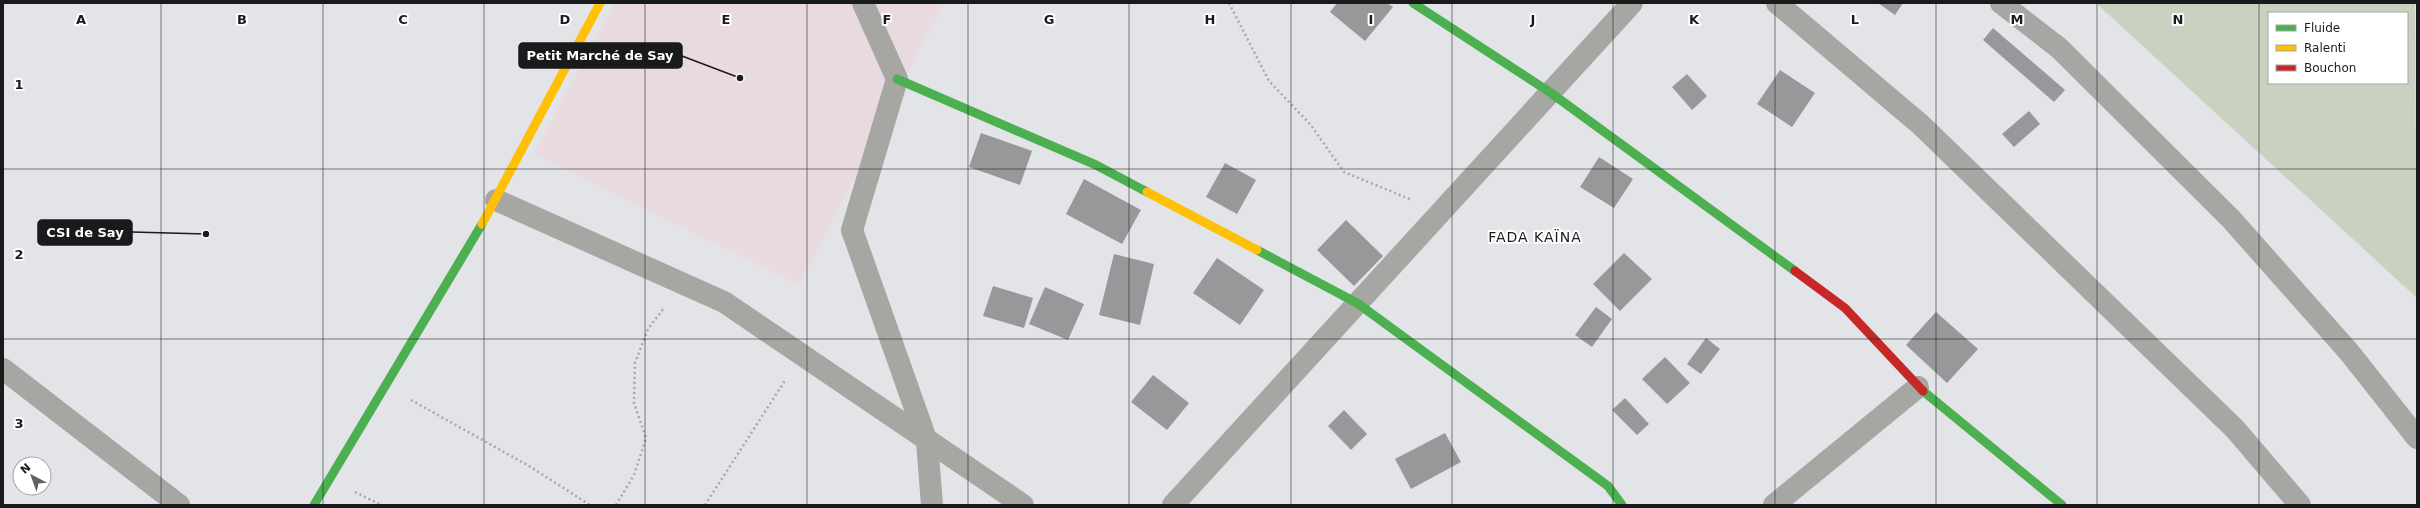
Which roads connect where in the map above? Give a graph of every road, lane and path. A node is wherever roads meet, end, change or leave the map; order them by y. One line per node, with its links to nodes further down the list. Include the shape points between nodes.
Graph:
1 (600, 3): 10 (street)
2 (863, 3): 8 (street)
3 (1229, 3): 11 (path, via 1269,80 1310,124 1344,172)
4 (1413, 3): 9 (street)
5 (1632, 3): 9 (street)
6 (1777, 3): 31 (street, via 1921,125 2235,429)
7 (2001, 3): 18 (street, via 2059,48 2231,219 2349,352)
8 (897, 79): 13 (street, via 1096,165); 19 (street, via 852,230)
9 (1551, 94): 11 (street); 17 (street, via 1845,308)
10 (496, 200): 12 (street); 16 (street)
11 (1442, 212): 13 (street)
12 (683, 284): 14 (street, via 724,302); 23 (path, via 648,329 635,363 634,403 646,438 634,475)
13 (1357, 304): 27 (street); 28 (street, via 1608,486)
14 (801, 355): 19 (street); 24 (path)
15 (3, 369): 20 (street)
16 (386, 385): 21 (street); 22 (path, via 529,466)
17 (1918, 387): 29 (street); 30 (street)
18 (2417, 438)
19 (927, 442): 25 (street); 26 (street)
20 (179, 505)
21 (314, 505)
22 (590, 505)
23 (616, 505)
24 (705, 505)
25 (932, 505)
26 (1023, 505)
27 (1173, 505)
28 (1622, 505)
29 (1774, 505)
30 (2062, 505)
31 (2300, 505)

